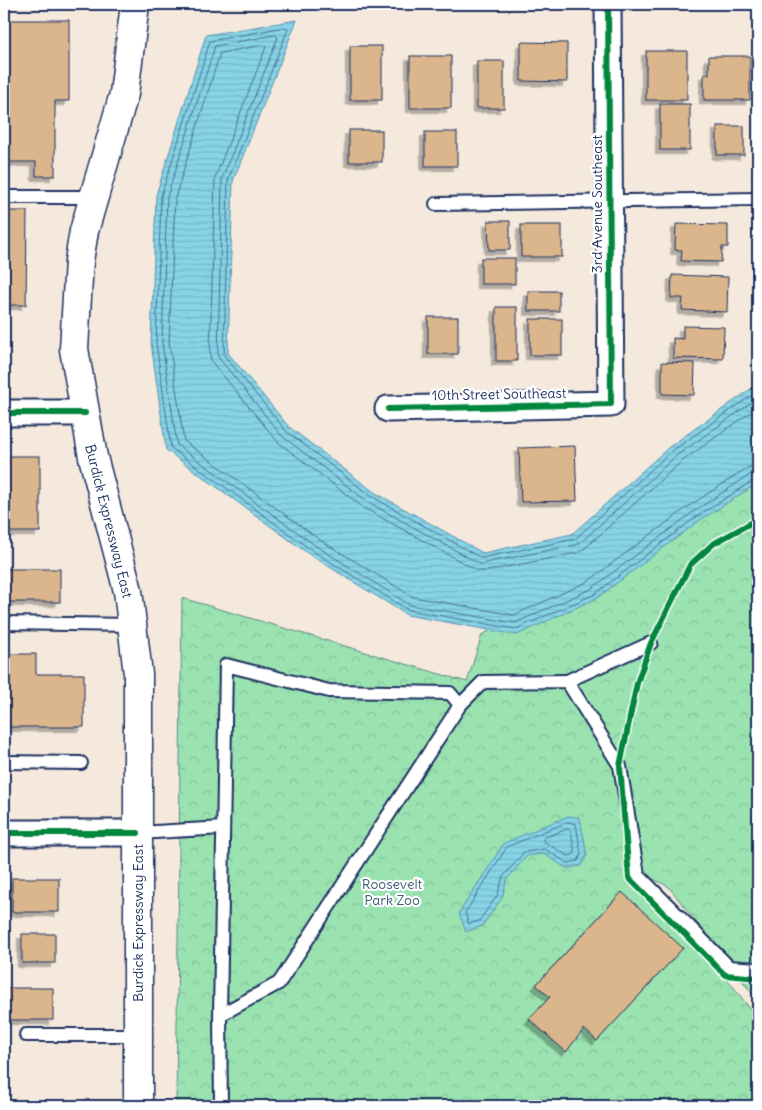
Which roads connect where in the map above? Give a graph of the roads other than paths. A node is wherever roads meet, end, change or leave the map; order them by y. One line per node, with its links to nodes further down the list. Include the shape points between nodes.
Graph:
1 (135, 4): 4 (main road, Burdick Expressway East, via 124,94)
2 (608, 4): 6 (street, 3rd Avenue Southeast)
3 (4, 197): 4 (lane)
4 (94, 197): 11 (main road, Burdick Expressway East, via 79,261 74,349)
5 (758, 199): 6 (lane)
6 (609, 201): 7 (lane); 8 (street, 3rd Avenue Southeast)
7 (436, 204)
8 (611, 404): 9 (street, 10th Street Southeast)
9 (388, 409)
10 (4, 413): 11 (street)
11 (85, 413): 13 (main road, Burdick Expressway East, via 93,457 128,591)
12 (4, 623): 13 (lane)
13 (132, 625): 20 (main road, Burdick Expressway East, via 138,674)
14 (651, 644): 15 (lane)
15 (567, 681): 16 (lane, via 483,682); 22 (lane, via 620,766 638,875 729,967)
16 (460, 705): 19 (lane, via 450,693 329,691 226,665); 23 (lane, via 278,983)
17 (4, 762): 18 (lane)
18 (82, 763)
19 (223, 828): 20 (lane); 23 (lane)
20 (138, 832): 21 (street); 25 (main road, Burdick Expressway East)
21 (4, 833)
22 (758, 969)
23 (220, 1015): 27 (lane)
24 (26, 1035): 25 (lane)
25 (139, 1035): 26 (main road, Burdick Expressway East)
26 (138, 1106)
27 (221, 1106)

